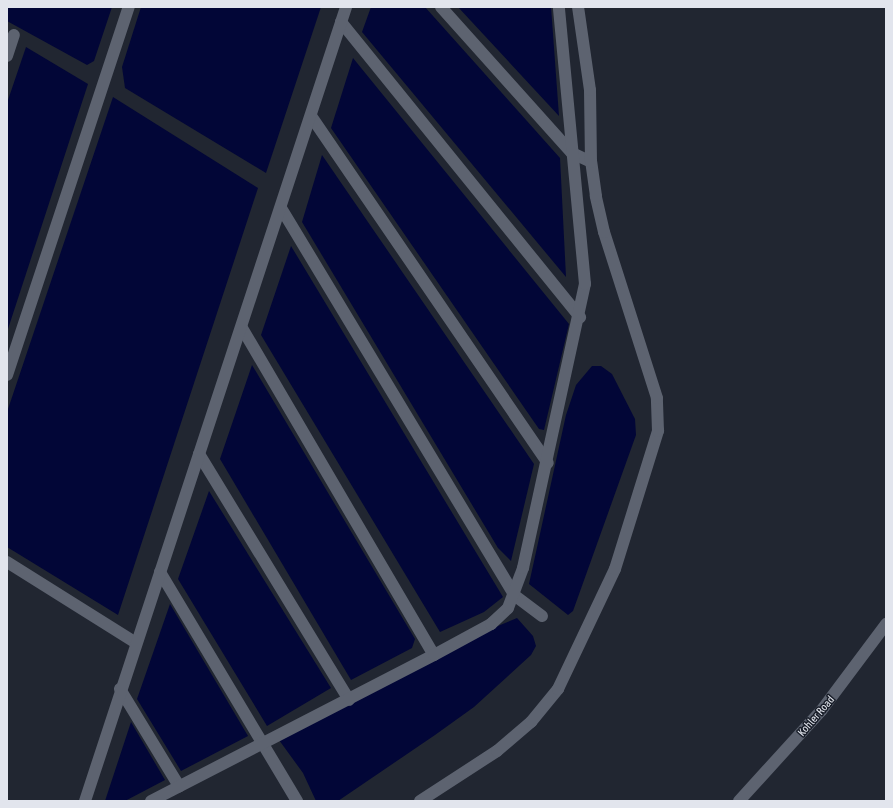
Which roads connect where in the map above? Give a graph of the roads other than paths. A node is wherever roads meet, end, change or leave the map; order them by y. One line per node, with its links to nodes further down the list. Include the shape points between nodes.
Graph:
1 (129, 7): 15 (street)
2 (346, 7): 6 (street)
3 (441, 7): 10 (street)
4 (558, 7): 10 (street)
5 (578, 7): 11 (street, via 590,90)
6 (341, 22): 9 (street); 13 (street)
7 (14, 35): 8 (street)
8 (7, 56)
9 (311, 116): 12 (street); 17 (street)
10 (572, 153): 11 (street); 13 (street, via 585,258)
11 (591, 162): 32 (street, via 604,232 657,398 658,431 615,569 558,689 531,722 497,750)
12 (281, 208): 14 (street); 20 (street)
13 (580, 317): 17 (street)
14 (242, 328): 16 (street); 24 (street)
15 (7, 375)
16 (199, 454): 19 (street); 26 (street)
17 (548, 463): 20 (street)
18 (7, 562): 23 (street)
19 (160, 572): 23 (street); 27 (street)
20 (514, 595): 21 (street); 24 (street, via 501,617)
21 (542, 616)
22 (886, 624): 33 (street, Kohler Road, via 821,711)
23 (136, 643): 25 (street)
24 (434, 655): 26 (street)
25 (120, 689): 28 (street); 29 (street)
26 (349, 700): 27 (street)
27 (264, 744): 28 (street); 31 (street)
28 (179, 786): 30 (street)
29 (85, 801)
30 (151, 801)
31 (297, 801)
32 (420, 801)
33 (739, 801)

